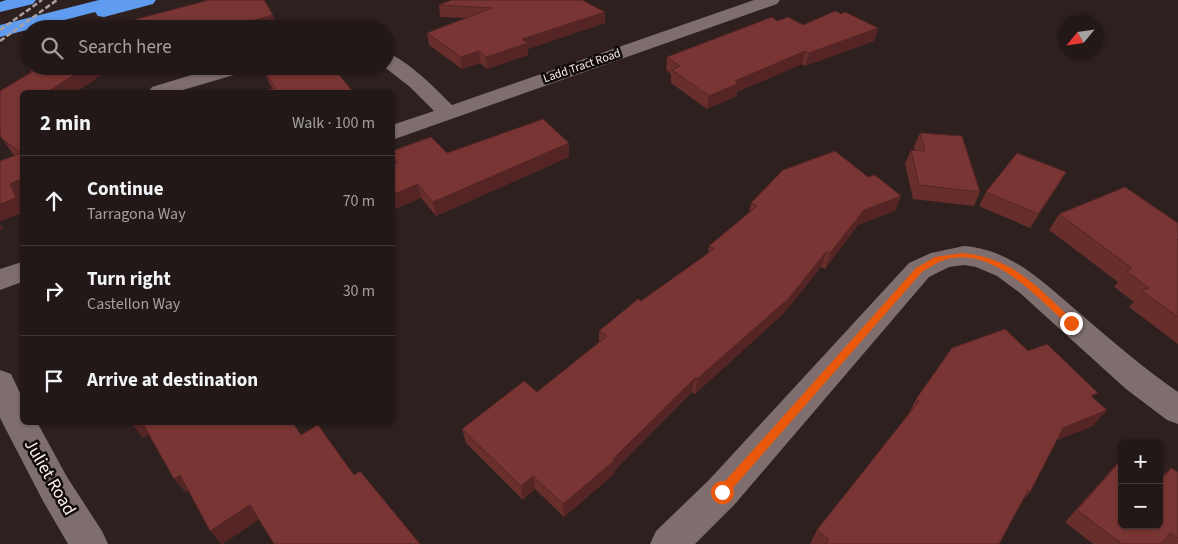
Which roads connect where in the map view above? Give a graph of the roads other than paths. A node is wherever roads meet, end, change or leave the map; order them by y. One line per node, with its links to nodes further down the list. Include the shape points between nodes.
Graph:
1 (27, 0): 5 (highway)
2 (120, 0): 6 (highway)
3 (147, 0): 7 (highway)
4 (771, 0): 15 (street, Ladd Tract Road)
5 (0, 7)
6 (40, 20)
7 (77, 20)
8 (20, 25): 9 (highway)
9 (0, 30)
10 (20, 35): 11 (highway)
11 (0, 41)
12 (395, 67): 15 (street)
13 (213, 75): 14 (street)
14 (162, 90)
15 (449, 113): 16 (street, Ladd Tract Road)
16 (395, 132)
17 (20, 273): 18 (street)
18 (0, 280)
19 (0, 383): 21 (street, Juliet Road)
20 (1178, 410): 24 (street, via 1008,269 980,258 938,259 919,270 722,492)
21 (20, 424)
22 (20, 425): 23 (street, Juliet Road, via 55,490)
23 (89, 544)
24 (669, 544)

